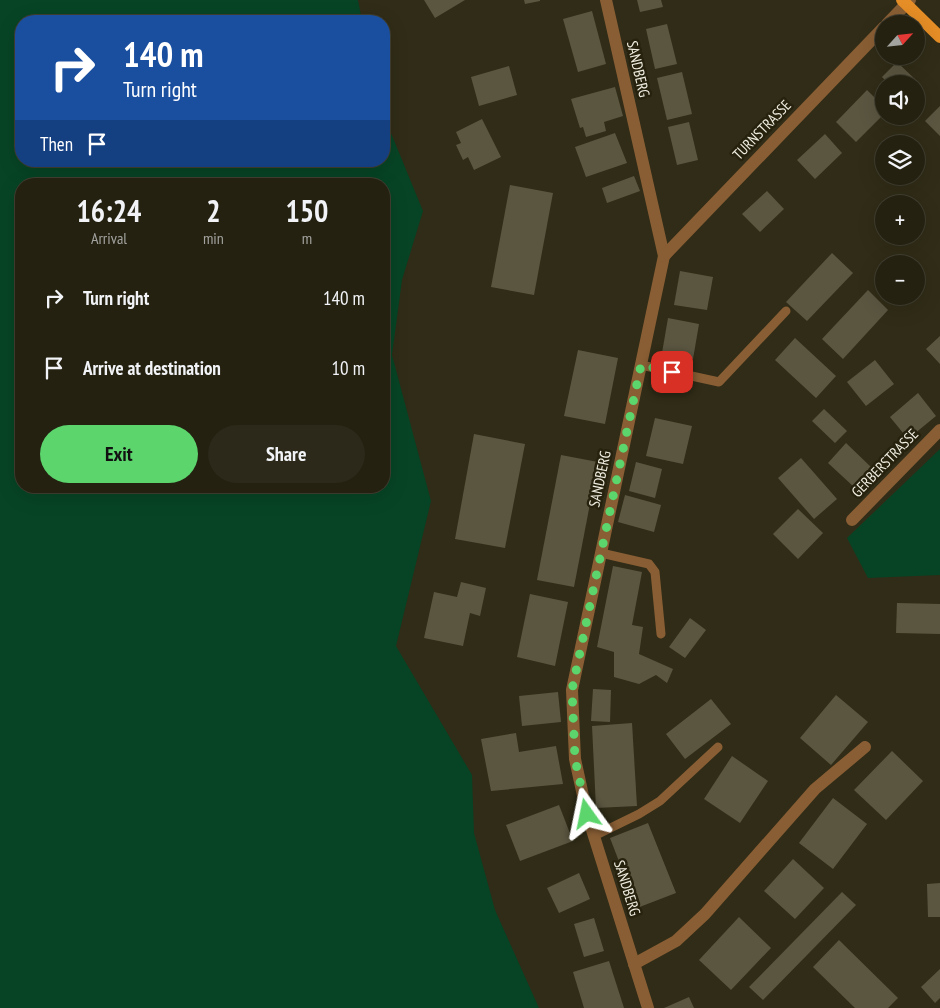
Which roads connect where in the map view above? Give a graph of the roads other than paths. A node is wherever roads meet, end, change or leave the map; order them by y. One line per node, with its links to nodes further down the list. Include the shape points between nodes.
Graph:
1 (606, 0): 6 (street, SANDBERG)
2 (906, 1): 3 (street); 5 (main road)
3 (894, 15)
4 (875, 36): 6 (street, TURNSTRASSE)
5 (940, 36)
6 (664, 256): 8 (street, SANDBERG)
7 (786, 311): 8 (lane, via 720,382)
8 (641, 365): 11 (street, SANDBERG)
9 (940, 430): 10 (street, GERBERSTRASSE)
10 (852, 520)
11 (601, 553): 12 (lane, via 649,564 655,572); 15 (street, SANDBERG, via 572,690 575,759)
12 (661, 634)
13 (718, 747): 15 (lane, via 660,801)
14 (865, 747): 16 (street, via 815,789 676,942)
15 (594, 836): 16 (street, SANDBERG)
16 (634, 964): 17 (street, SANDBERG)
17 (648, 1008)

